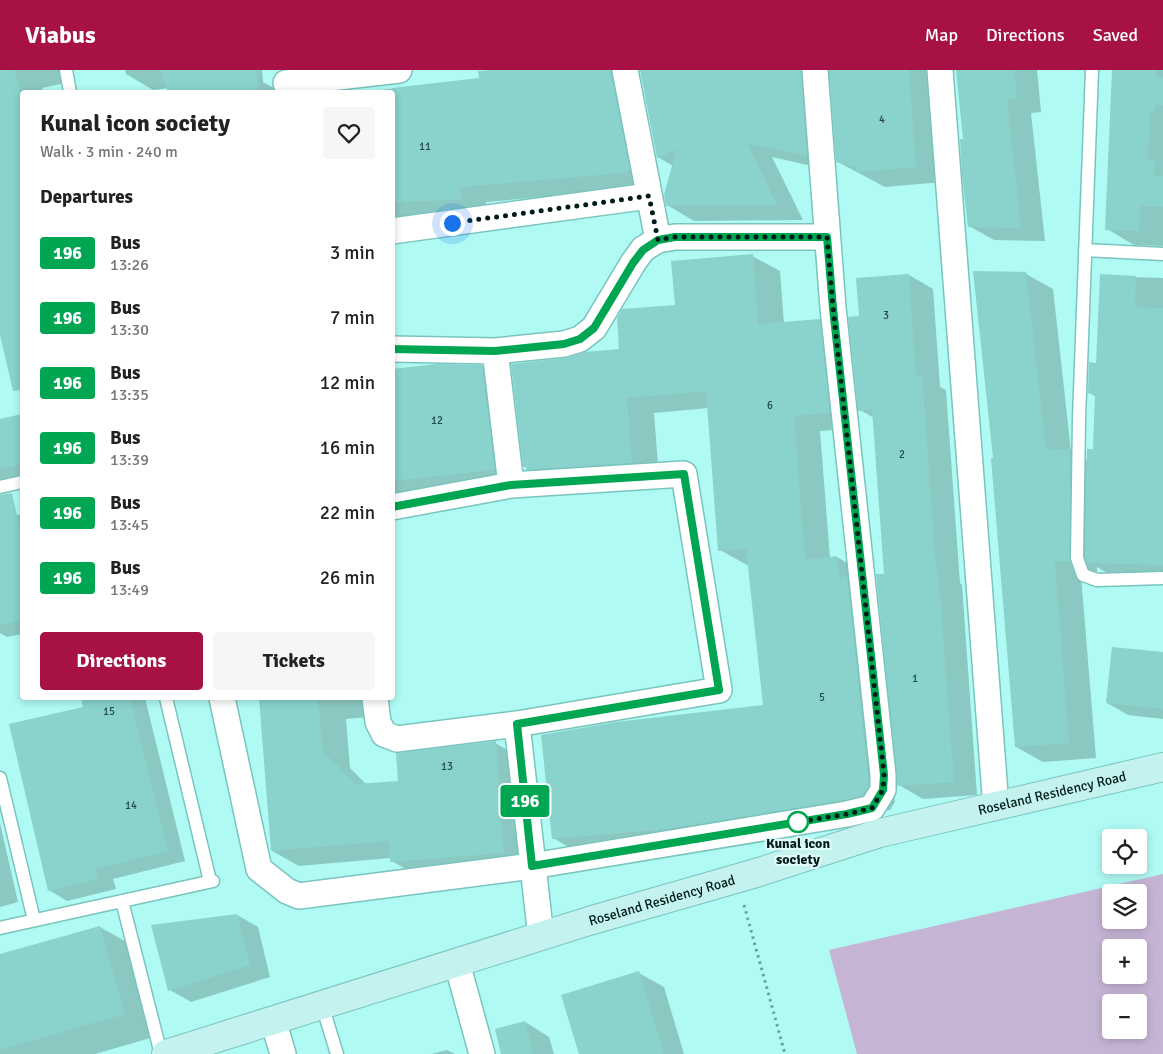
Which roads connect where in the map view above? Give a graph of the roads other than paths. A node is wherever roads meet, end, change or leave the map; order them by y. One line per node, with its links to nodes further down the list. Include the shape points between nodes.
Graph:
1 (66, 70): 8 (lane)
2 (399, 70): 7 (street)
3 (625, 70): 9 (street)
4 (815, 70): 11 (street)
5 (940, 70): 28 (street)
6 (1092, 70): 13 (lane)
7 (281, 82)
8 (70, 90)
9 (649, 196): 10 (street); 12 (street)
10 (395, 231)
11 (827, 237): 12 (street, via 675,237); 29 (street, via 884,775 883,790 872,808 847,814)
12 (658, 240): 16 (street, via 643,250 594,328 580,339 564,344)
13 (1085, 250): 14 (lane); 21 (lane, via 1077,558 1083,574 1097,580)
14 (1163, 254)
15 (395, 349): 16 (street)
16 (495, 351): 18 (street)
17 (20, 482): 19 (lane)
18 (511, 485): 20 (street); 25 (street, via 684,474 719,690)
19 (0, 487)
20 (395, 506)
21 (1163, 578)
22 (167, 700): 30 (lane, via 212,881)
23 (222, 700): 29 (street, via 259,869 287,891 299,896)
24 (375, 700): 25 (street, via 378,722 384,734 397,739)
25 (517, 724): 29 (street)
26 (1163, 767): 28 (street, Roseland Residency Road)
27 (0, 778): 31 (lane)
28 (996, 807): 33 (street, Roseland Residency Road, via 880,833)
29 (532, 866): 33 (street)
30 (122, 901): 32 (lane); 37 (lane)
31 (34, 920)
32 (0, 928)
33 (541, 937): 34 (street, Roseland Residency Road)
34 (457, 963): 35 (street, Roseland Residency Road); 41 (street)
35 (322, 1005): 36 (street, Roseland Residency Road); 40 (lane)
36 (273, 1020): 38 (street, Roseland Residency Road); 39 (street)
37 (161, 1054)
38 (166, 1054)
39 (283, 1054)
40 (337, 1054)
41 (482, 1054)

